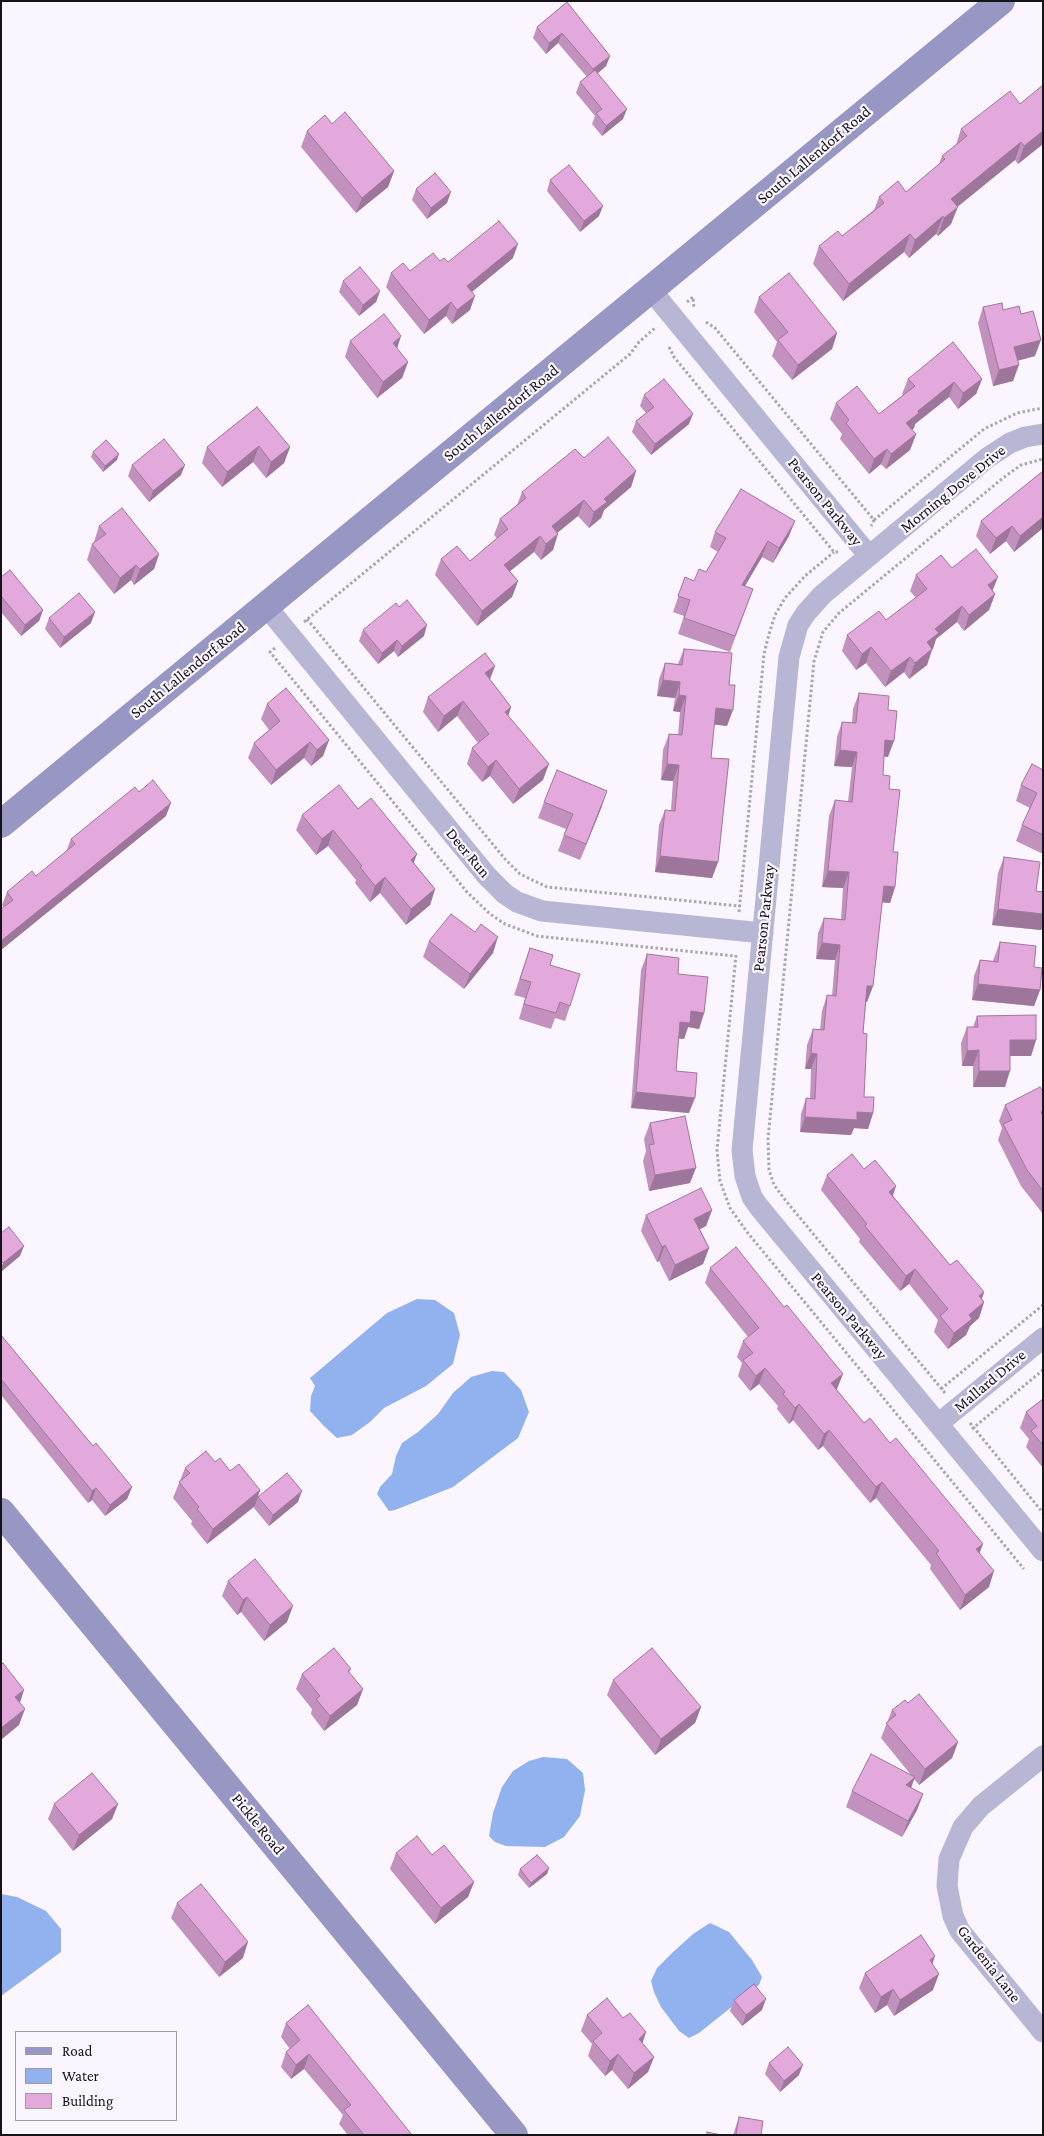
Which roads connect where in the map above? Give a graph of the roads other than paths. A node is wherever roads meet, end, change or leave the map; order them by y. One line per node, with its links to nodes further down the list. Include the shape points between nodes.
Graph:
1 (1001, 1): 2 (street, South Lallendorf Road)
2 (651, 290): 4 (street, Pearson Parkway); 5 (street, South Lallendorf Road)
3 (1043, 434): 4 (street, Morning Dove Drive, via 1025,437 998,450)
4 (869, 556): 7 (street, Pearson Parkway, via 811,607 798,626 793,641)
5 (266, 606): 6 (street, South Lallendorf Road); 7 (street, Deer Run, via 486,875 517,902 542,912)
6 (1, 824)
7 (763, 933): 9 (street, Pearson Parkway, via 742,1150 752,1197)
8 (1043, 1338): 9 (street, Mallard Drive)
9 (938, 1424): 11 (street, Pearson Parkway)
10 (1, 1512): 14 (street, Pickle Road)
11 (1043, 1551)
12 (1043, 1756): 13 (street, Gardenia Lane, via 963,1826 949,1859 948,1893 960,1930)
13 (1043, 2032)
14 (514, 2135)

